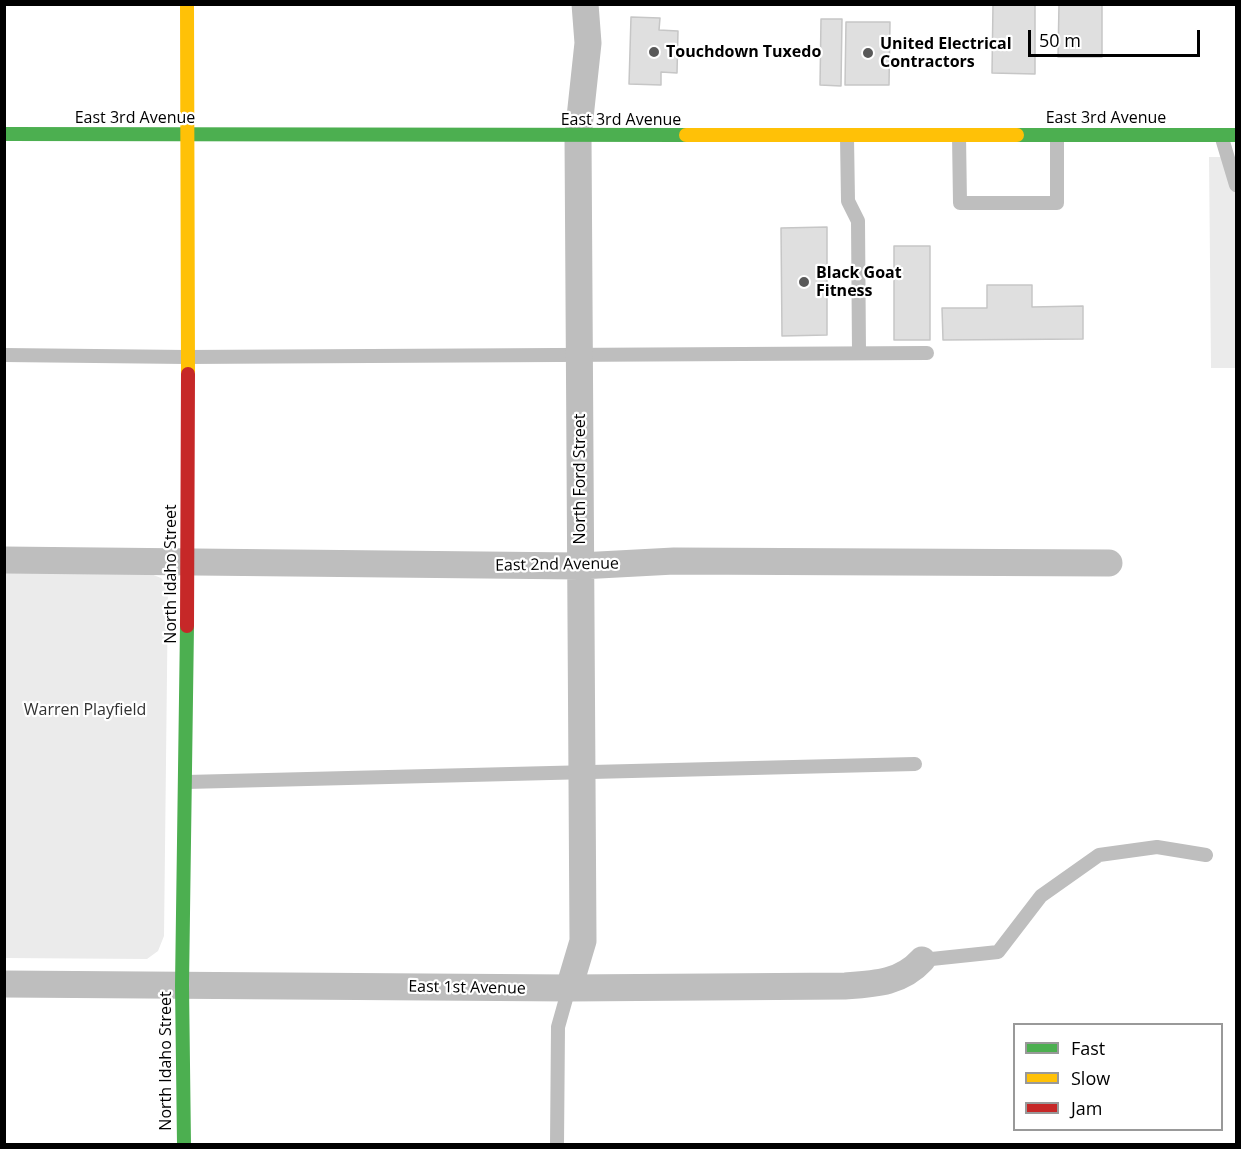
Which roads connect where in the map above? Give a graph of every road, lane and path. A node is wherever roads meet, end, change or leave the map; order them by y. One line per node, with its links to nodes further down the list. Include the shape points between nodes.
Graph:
1 (186, 4): 4 (street, North Idaho Street)
2 (585, 4): 9 (street, North Ford Street, via 588,42)
3 (4, 135): 4 (street, East 3rd Avenue)
4 (186, 135): 9 (street, East 3rd Avenue); 16 (street, North Idaho Street)
5 (959, 135): 6 (street, East 3rd Avenue); 6 (lane, via 960,203 1057,203); 10 (street, East 3rd Avenue)
6 (1057, 135): 7 (street, East 3rd Avenue)
7 (1221, 135): 8 (street, East 3rd Avenue); 11 (lane)
8 (1236, 135)
9 (578, 136): 10 (street, East 3rd Avenue); 14 (street, North Ford Street)
10 (847, 136): 12 (lane, via 848,201 858,220)
11 (1236, 184)
12 (859, 353): 13 (lane); 14 (lane)
13 (927, 353)
14 (579, 354): 16 (lane); 20 (street, North Ford Street)
15 (4, 355): 16 (lane)
16 (186, 357): 18 (street, North Idaho Street)
17 (4, 560): 18 (street, East 2nd Avenue)
18 (188, 562): 20 (street, East 2nd Avenue); 23 (street, North Idaho Street)
19 (1109, 563): 20 (street, East 2nd Avenue, via 674,561)
20 (580, 566): 22 (street, North Ford Street)
21 (915, 764): 22 (lane)
22 (584, 771): 23 (lane); 28 (street, North Ford Street, via 583,941)
23 (186, 782): 27 (street, North Idaho Street)
24 (1206, 855): 25 (lane, via 1157,847 1099,855 1041,896 998,952)
25 (922, 960): 28 (street, East 1st Avenue, via 901,978 876,984)
26 (4, 984): 27 (street, East 1st Avenue)
27 (182, 985): 28 (street, East 1st Avenue); 29 (street, North Idaho Street)
28 (569, 988): 30 (lane, via 558,1027)
29 (184, 1144)
30 (557, 1144)

